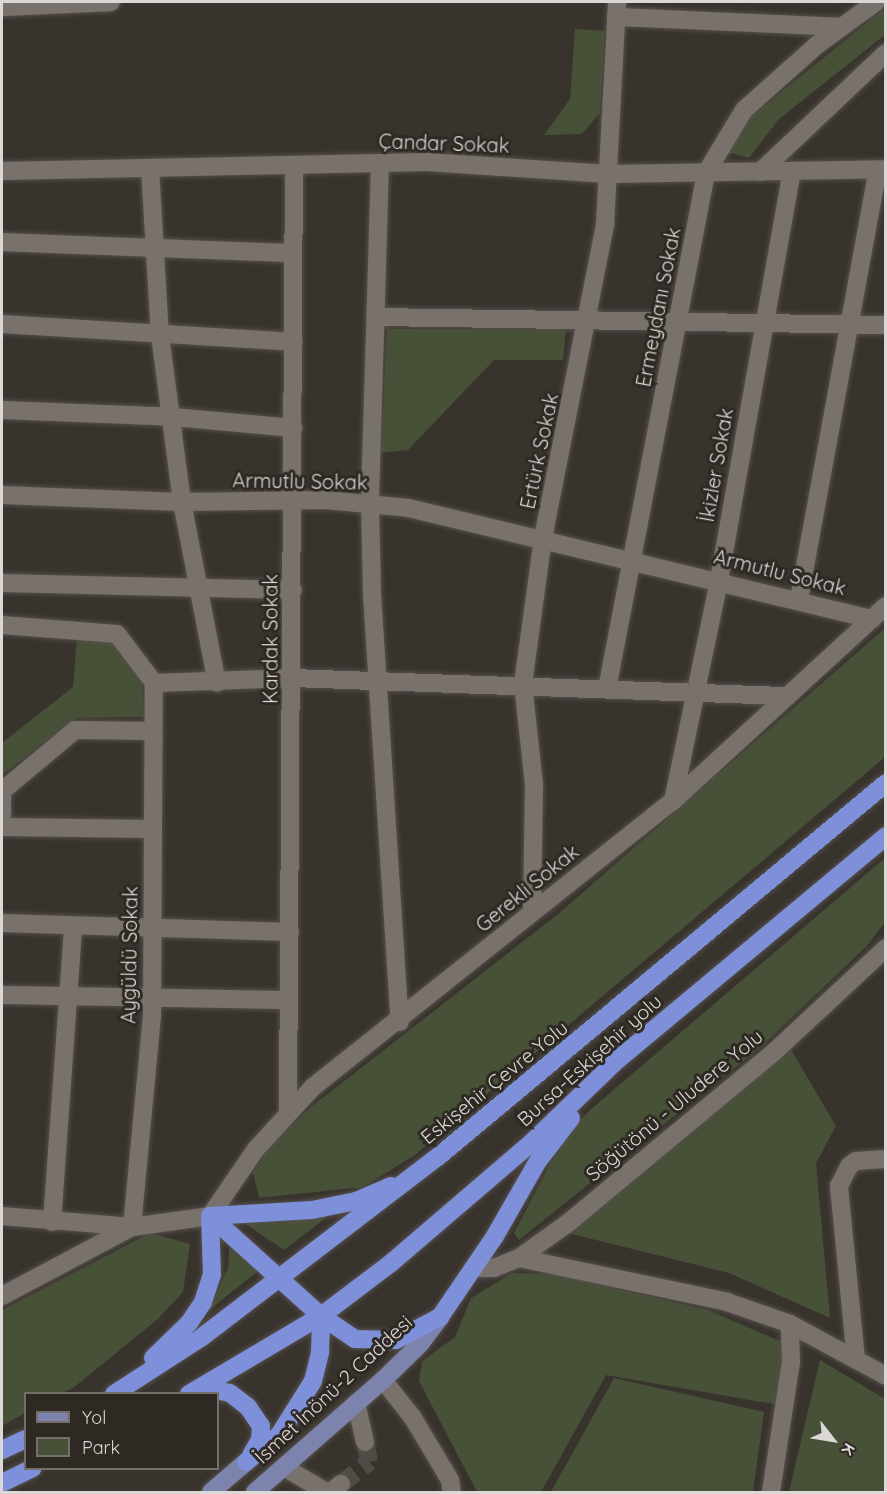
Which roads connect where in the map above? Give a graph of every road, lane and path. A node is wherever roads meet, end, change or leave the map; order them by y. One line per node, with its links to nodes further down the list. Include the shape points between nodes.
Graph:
1 (111, 2): 3 (street)
2 (876, 2): 5 (street, Ermeydanı Sokak)
3 (2, 7)
4 (616, 9): 5 (street); 15 (street, Ertürk Sokak)
5 (842, 27): 14 (street, Ermeydanı Sokak, via 744,110)
6 (885, 53): 13 (street)
7 (380, 163): 8 (street, Çandar Sokak); 15 (street, Çandar Sokak, via 427,162); 19 (street)
8 (294, 166): 9 (street, Çandar Sokak); 18 (street, Kardak Sokak)
9 (150, 168): 11 (street, Çandar Sokak); 17 (street)
10 (882, 169): 12 (street, Çandar Sokak); 24 (street)
11 (2, 171)
12 (792, 171): 13 (street, Çandar Sokak); 23 (street, İkizler Sokak)
13 (760, 172): 14 (street, Çandar Sokak)
14 (706, 173): 15 (street, Çandar Sokak); 22 (street, Ermeydanı Sokak)
15 (609, 174): 20 (street, Ertürk Sokak, via 605,225)
16 (2, 242): 17 (street)
17 (153, 248): 18 (street); 26 (street)
18 (292, 253): 27 (street, Kardak Sokak)
19 (376, 317): 20 (street); 34 (street)
20 (588, 323): 22 (street); 35 (street, Ertürk Sokak)
21 (2, 324): 26 (street)
22 (680, 324): 23 (street); 36 (street, Ermeydanı Sokak)
23 (763, 324): 24 (street); 37 (street, İkizler Sokak)
24 (848, 325): 25 (street); 41 (street)
25 (885, 325)
26 (160, 334): 27 (street); 29 (street)
27 (293, 342): 30 (street, Kardak Sokak)
28 (2, 410): 29 (street)
29 (173, 417): 30 (street); 32 (street)
30 (293, 428): 33 (street, Kardak Sokak)
31 (2, 495): 32 (street, Armutlu Sokak)
32 (183, 502): 33 (street, Armutlu Sokak); 39 (street)
33 (293, 502): 34 (street, Armutlu Sokak); 40 (street, Kardak Sokak)
34 (370, 504): 35 (street, Armutlu Sokak, via 409,508); 46 (street, via 372,594)
35 (543, 538): 36 (street, Armutlu Sokak); 49 (street, Ertürk Sokak)
36 (631, 559): 37 (street, Armutlu Sokak); 50 (street, Ermeydanı Sokak)
37 (719, 580): 41 (street, Armutlu Sokak); 51 (street, İkizler Sokak)
38 (2, 583): 39 (street)
39 (199, 590): 40 (street); 48 (street)
40 (292, 590): 45 (street, Kardak Sokak)
41 (799, 599): 43 (street, Armutlu Sokak)
42 (885, 606): 43 (street, Gerekli Sokak)
43 (872, 619): 52 (street, Gerekli Sokak)
44 (2, 625): 47 (street, via 117,634)
45 (292, 678): 46 (street); 48 (street); 65 (street, Kardak Sokak)
46 (380, 680): 49 (street); 71 (street)
47 (154, 683): 48 (street); 53 (street, Aygüldü Sokak)
48 (216, 683)
49 (523, 684): 50 (street); 61 (street, Ertürk Sokak, via 534,784)
50 (607, 689): 51 (street)
51 (693, 694): 52 (street); 56 (street, İkizler Sokak)
52 (787, 696): 56 (street, Gerekli Sokak)
53 (153, 731): 55 (street, via 75,730); 59 (street, Aygüldü Sokak)
54 (885, 783): 75 (highway, Eskişehir Çevre Yolu, via 510,1100)
55 (2, 791): 57 (street)
56 (673, 801): 61 (street, Gerekli Sokak)
57 (2, 814)
58 (2, 827): 59 (street)
59 (152, 829): 64 (street, Aygüldü Sokak)
60 (885, 836): 72 (highway, Bursa-Eskişehir yolu)
61 (532, 911): 71 (street, Gerekli Sokak)
62 (2, 923): 63 (street)
63 (73, 927): 64 (street); 68 (street)
64 (153, 928): 65 (street); 69 (street, Aygüldü Sokak)
65 (290, 932): 70 (street, Kardak Sokak)
66 (885, 948): 80 (street, Söğütönü - Uludere Yolu, via 774,1052)
67 (2, 994): 68 (street)
68 (68, 995): 69 (street); 78 (street)
69 (152, 999): 70 (street); 79 (street, Aygüldü Sokak)
70 (287, 1000): 73 (street, Kardak Sokak)
71 (400, 1022): 73 (street, Gerekli Sokak, via 313,1088)
72 (615, 1062): 81 (highway, via 538,1161); 84 (highway, Bursa-Eskişehir yolu, via 462,1205)
73 (288, 1112): 77 (street, Gerekli Sokak, via 256,1149)
74 (885, 1159): 87 (street, via 856,1161 839,1186)
75 (412, 1177): 77 (highway, via 356,1201 312,1210); 82 (highway, Eskişehir Çevre Yolu)
76 (2, 1216): 78 (street)
77 (210, 1216): 79 (street); 82 (highway); 90 (highway, via 212,1275 203,1302 164,1349)
78 (52, 1222): 79 (street)
79 (132, 1227): 83 (street)
80 (519, 1258): 81 (street, Söğütönü - Uludere Yolu, via 494,1268); 86 (street, via 727,1302)
81 (475, 1268): 85 (highway)
82 (279, 1278): 84 (highway); 91 (highway, Eskişehir Çevre Yolu, via 202,1337)
83 (2, 1296)
84 (321, 1316): 85 (highway, via 355,1339 374,1342 396,1340); 92 (highway); 98 (highway, via 320,1352 313,1381 279,1435)
85 (440, 1317): 89 (main road, İsmet İnönü-2 Caddesi, via 420,1344)
86 (790, 1324): 87 (street); 106 (street, via 791,1362)
87 (856, 1360): 88 (street)
88 (885, 1376)
89 (383, 1380): 94 (main road, İsmet İnönü-2 Caddesi); 105 (street, via 413,1418 450,1480)
90 (115, 1392)
91 (116, 1392)
92 (192, 1392)
93 (196, 1392): 98 (highway, via 212,1389 230,1393 248,1407 261,1426 260,1440)
94 (356, 1403): 96 (street); 99 (main road, İsmet İnönü-2 Caddesi)
95 (24, 1440): 97 (highway)
96 (365, 1442)
97 (2, 1450)
98 (246, 1462): 103 (main road, İsmet İnönü-2 Caddesi)
99 (284, 1467): 102 (street); 104 (main road, İsmet İnönü-2 Caddesi)
100 (29, 1470): 101 (highway)
101 (2, 1483)
102 (333, 1490)
103 (211, 1492)
104 (255, 1492)
105 (452, 1492)
106 (771, 1492)

